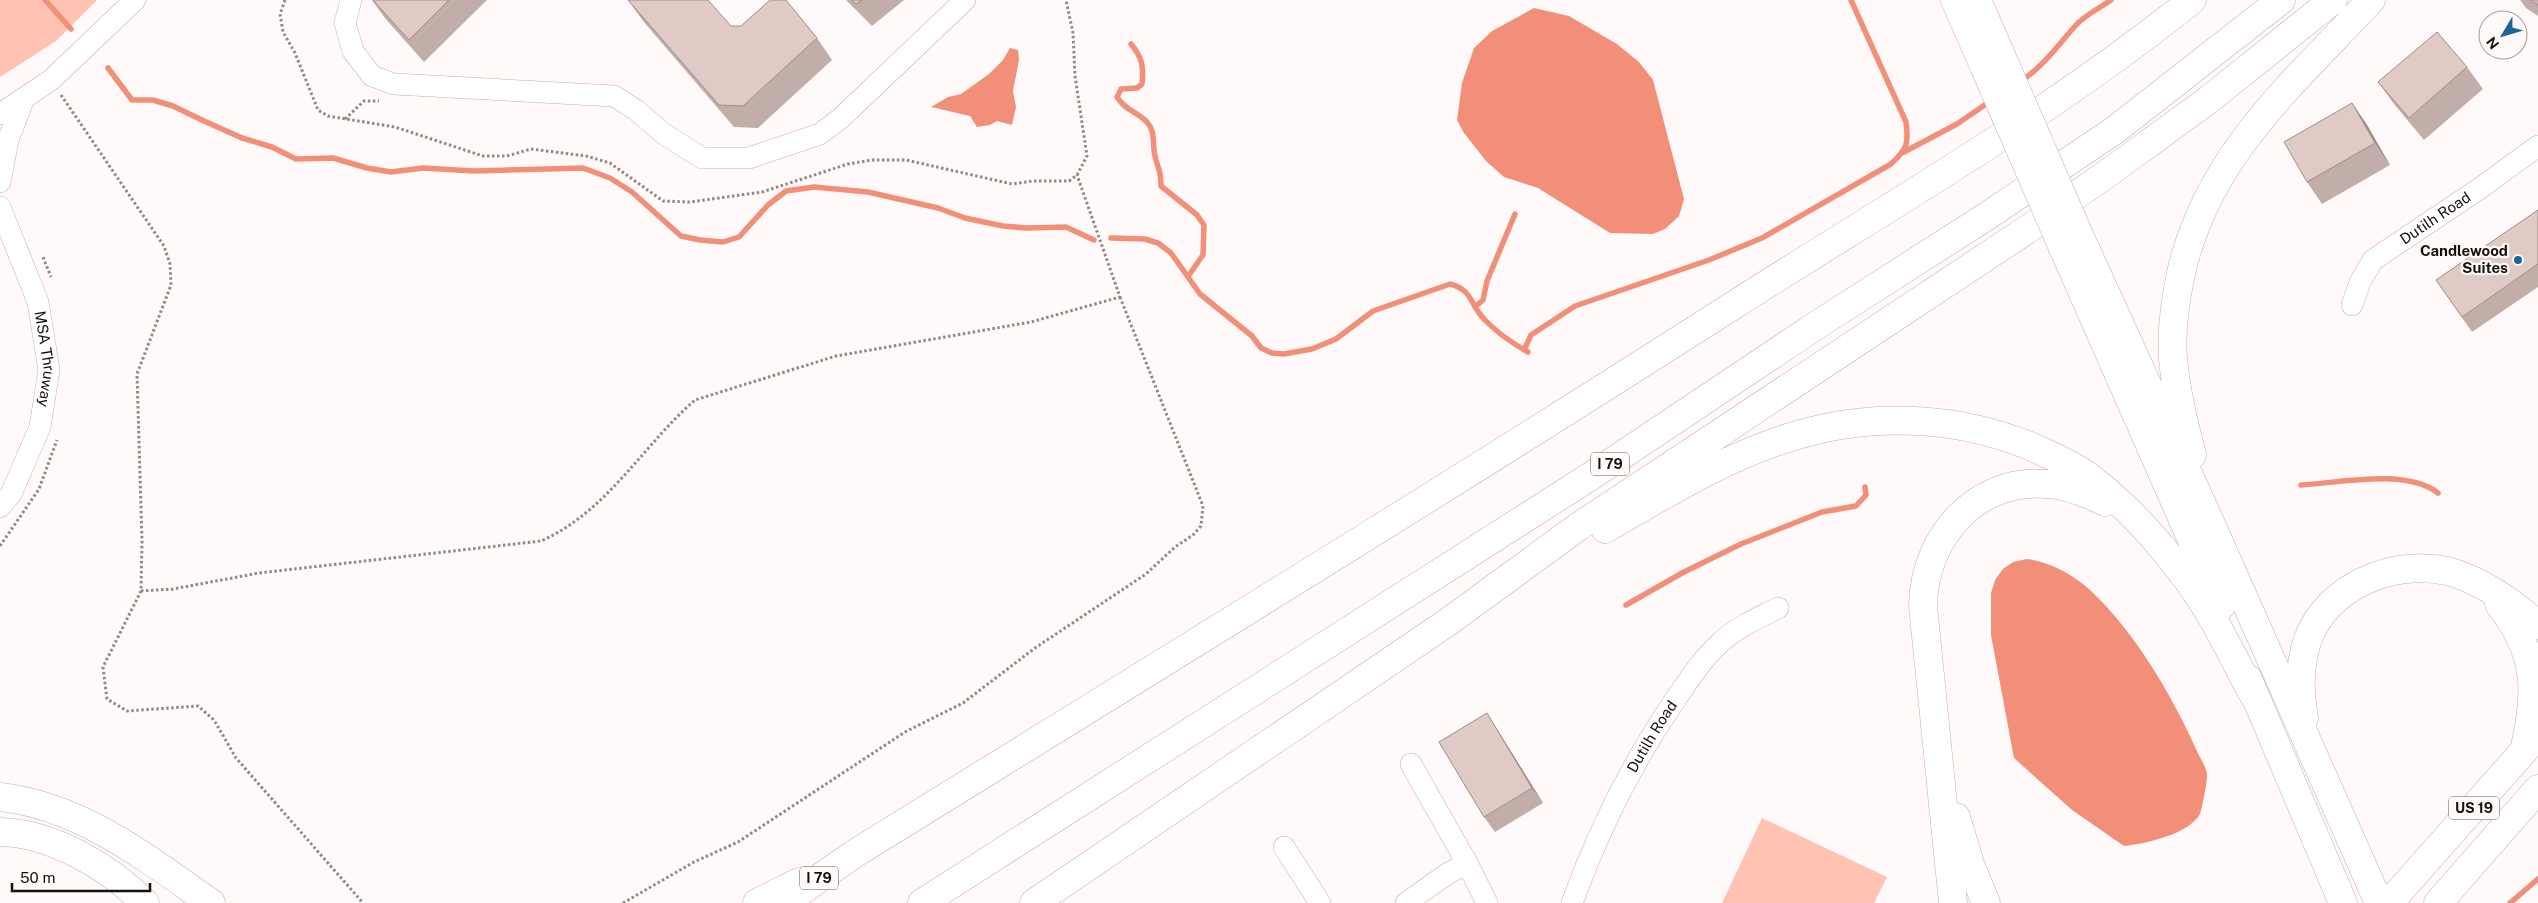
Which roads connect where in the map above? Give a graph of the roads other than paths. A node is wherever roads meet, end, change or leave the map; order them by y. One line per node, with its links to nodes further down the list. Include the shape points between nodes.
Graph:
1 (135, 0): 11 (street, via 51,80)
2 (351, 0): 3 (street, via 345,23 353,51 372,76 394,84 614,96 702,158 749,158 820,134 841,118)
3 (965, 0)
4 (1955, 0): 10 (highway)
5 (1977, 0): 10 (highway)
6 (2192, 0): 34 (highway, I 79, via 2105,66 1954,169)
7 (2281, 0): 40 (highway, I 79, via 2116,130 1984,218 1591,476)
8 (2333, 0): 23 (highway, via 2290,37 2136,154 1578,527)
9 (2371, 0): 19 (highway, via 2248,134 2216,180 2188,244 2173,326 2173,358 2177,397)
10 (1993, 60): 16 (highway, bridge)
11 (23, 101): 12 (street); 14 (street, via 8,140)
12 (0, 114)
13 (2538, 146): 17 (street, Dutilh Road, via 2448,211 2378,256 2365,270)
14 (0, 182)
15 (0, 207): 18 (street, MSA Thruway, via 38,302 49,370 40,427 10,494)
16 (2072, 243): 19 (highway); 25 (highway, via 2223,612)
17 (2352, 305)
18 (0, 507)
19 (2207, 515): 28 (highway)
20 (2134, 519): 23 (highway, via 2093,480 2033,447 1960,426 1925,421 1849,424 1790,437 1750,452 1674,490); 25 (highway, via 2190,583); 26 (highway, via 2092,495 2047,484 2002,490 1972,505 1959,516 1931,557 1923,590)
21 (2487, 589): 24 (highway); 27 (highway, via 2510,619 2531,663 2535,694); 28 (highway, via 2461,575 2415,568 2380,574 2364,581 2325,611 2309,638 2301,670 2302,705)
22 (1778, 608): 45 (street, Dutilh Road, via 1732,632 1688,681 1624,783)
23 (1448, 622): 41 (highway)
24 (2538, 625)
25 (2254, 696): 48 (highway)
26 (1935, 730): 46 (highway); 47 (highway, via 1962,839)
27 (2531, 743): 50 (highway, US 19)
28 (2317, 760): 49 (highway)
29 (1411, 764): 35 (street)
30 (2538, 789): 51 (highway, US 19)
31 (0, 797): 37 (highway, via 48,807 91,825 124,843)
32 (0, 832): 36 (highway, via 50,842 68,850 95,865)
33 (1284, 847): 42 (street)
34 (854, 854): 38 (highway); 39 (highway, I 79)
35 (1467, 863): 43 (street); 44 (street)
36 (145, 903)
37 (211, 903)
38 (757, 903)
39 (784, 903)
40 (922, 903)
41 (1034, 903)
42 (1320, 903)
43 (1406, 903)
44 (1487, 903)
45 (1572, 903)
46 (1953, 903)
47 (1986, 903)
48 (2343, 903)
49 (2379, 903)
50 (2390, 903)
51 (2438, 903)

